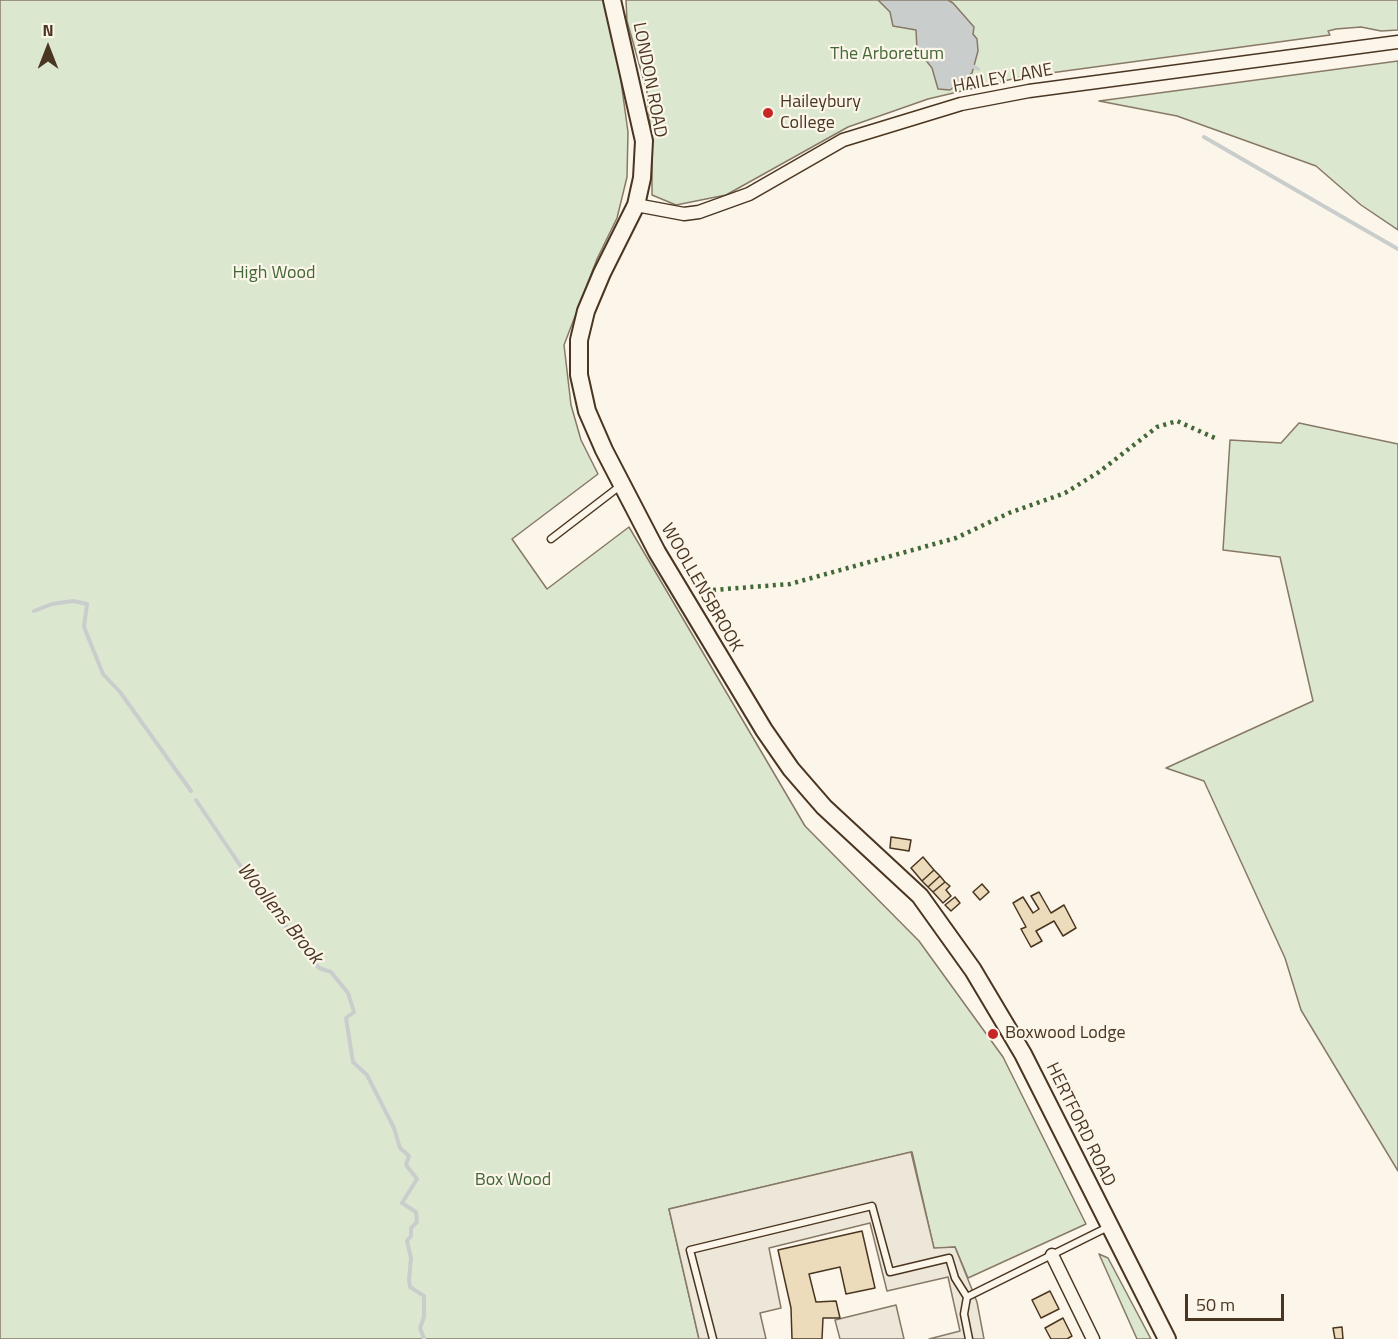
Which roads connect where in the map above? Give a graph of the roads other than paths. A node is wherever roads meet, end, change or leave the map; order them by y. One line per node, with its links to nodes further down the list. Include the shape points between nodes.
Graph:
1 (612, 0): 3 (main road, LONDON ROAD, via 644,141)
2 (1398, 42): 3 (street, HAILEY LANE, via 1029,90 961,104 843,140 750,194 699,213 670,213)
3 (636, 205): 4 (main road, WOOLLENSBROOK, via 586,311 579,339 579,375 587,411)
4 (621, 486): 5 (lane); 6 (main road, WOOLLENSBROOK, via 729,673 791,769 824,807 920,896)
5 (551, 539)
6 (949, 934): 7 (main road, HERTFORD ROAD, via 1023,1054)
7 (1109, 1227): 8 (lane); 13 (main road, HERTFORD ROAD)
8 (1052, 1255): 9 (lane); 12 (street)
9 (968, 1297): 10 (lane, via 955,1278 949,1258 890,1272 872,1206 690,1250); 11 (lane, via 964,1314)
10 (712, 1339)
11 (969, 1339)
12 (1093, 1339)
13 (1167, 1339)

